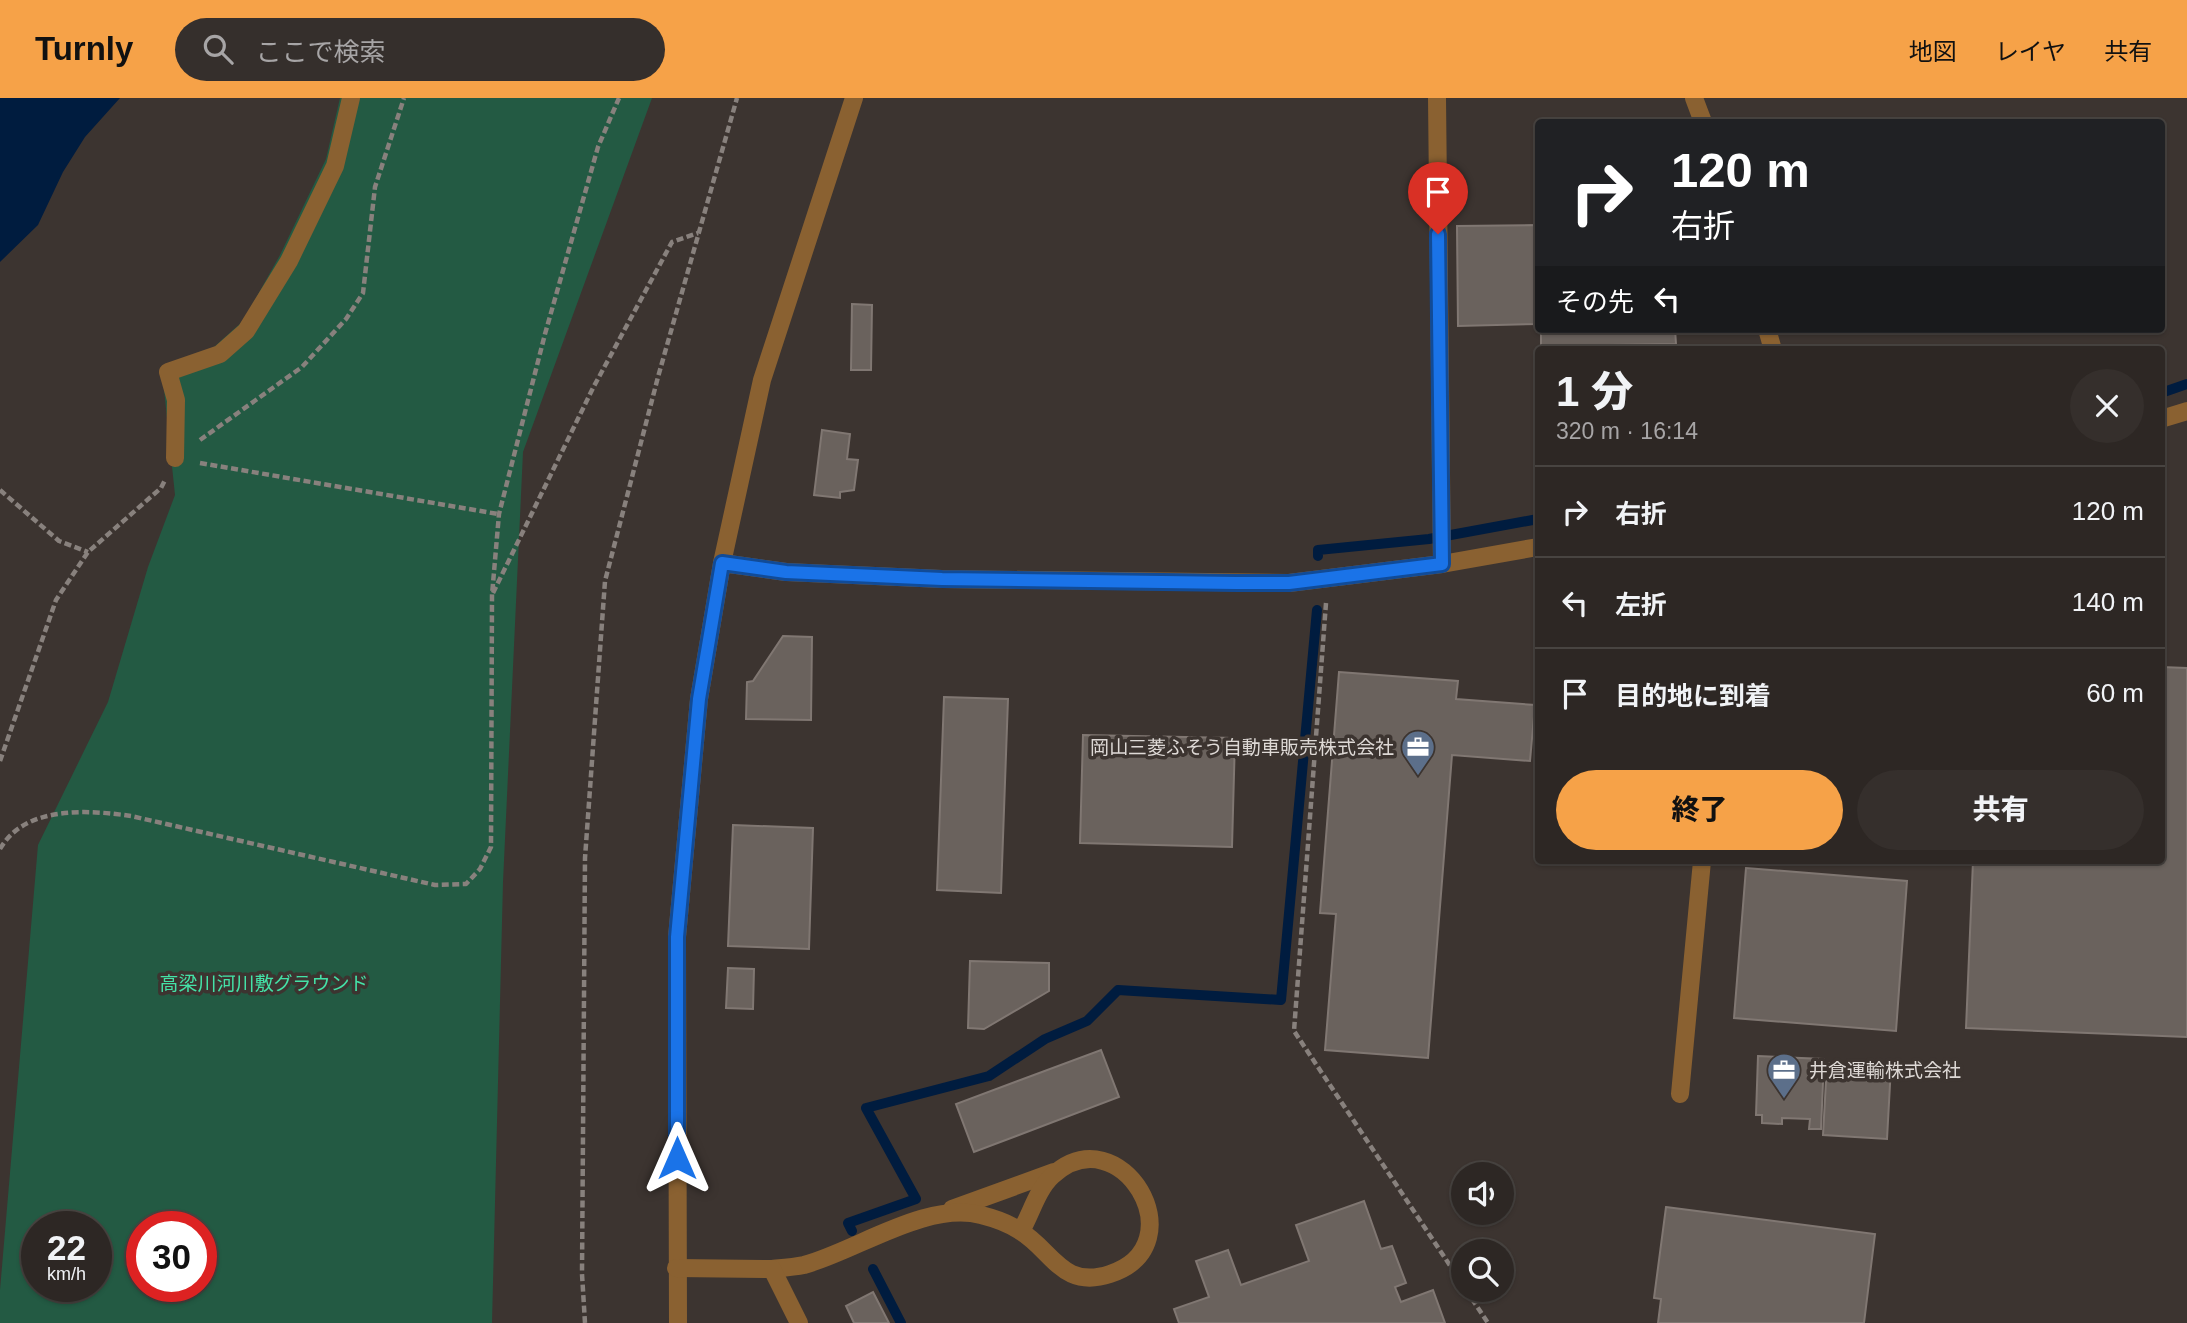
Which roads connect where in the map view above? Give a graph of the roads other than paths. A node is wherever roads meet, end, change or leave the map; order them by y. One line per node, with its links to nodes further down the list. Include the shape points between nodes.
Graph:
1 (351, 98): 8 (street, via 335,166 289,261 246,331 220,354 168,372 176,400)
2 (854, 98): 10 (street, via 762,380)
3 (1437, 98): 11 (street)
4 (1694, 98): 5 (street)
5 (1702, 119)
6 (2187, 411): 7 (street)
7 (2165, 418)
8 (175, 458)
9 (1535, 548): 11 (street)
10 (722, 563): 11 (street, via 786,572 942,579 1289,583); 17 (street, via 699,699 677,937)
11 (1442, 564)
12 (1702, 864): 13 (street)
13 (1680, 1094)
14 (1060, 1170): 15 (street); 16 (street, via 1040,1192); 16 (street, via 1077,1162 1102,1162 1121,1169 1139,1185 1150,1220 1138,1254 1123,1269 1085,1277 1061,1269)
15 (929, 1217): 16 (street, via 955,1212 981,1215); 18 (street, via 803,1265)
16 (1021, 1231)
17 (676, 1268): 18 (street); 19 (street)
18 (772, 1269): 20 (street)
19 (678, 1323)
20 (799, 1323)

